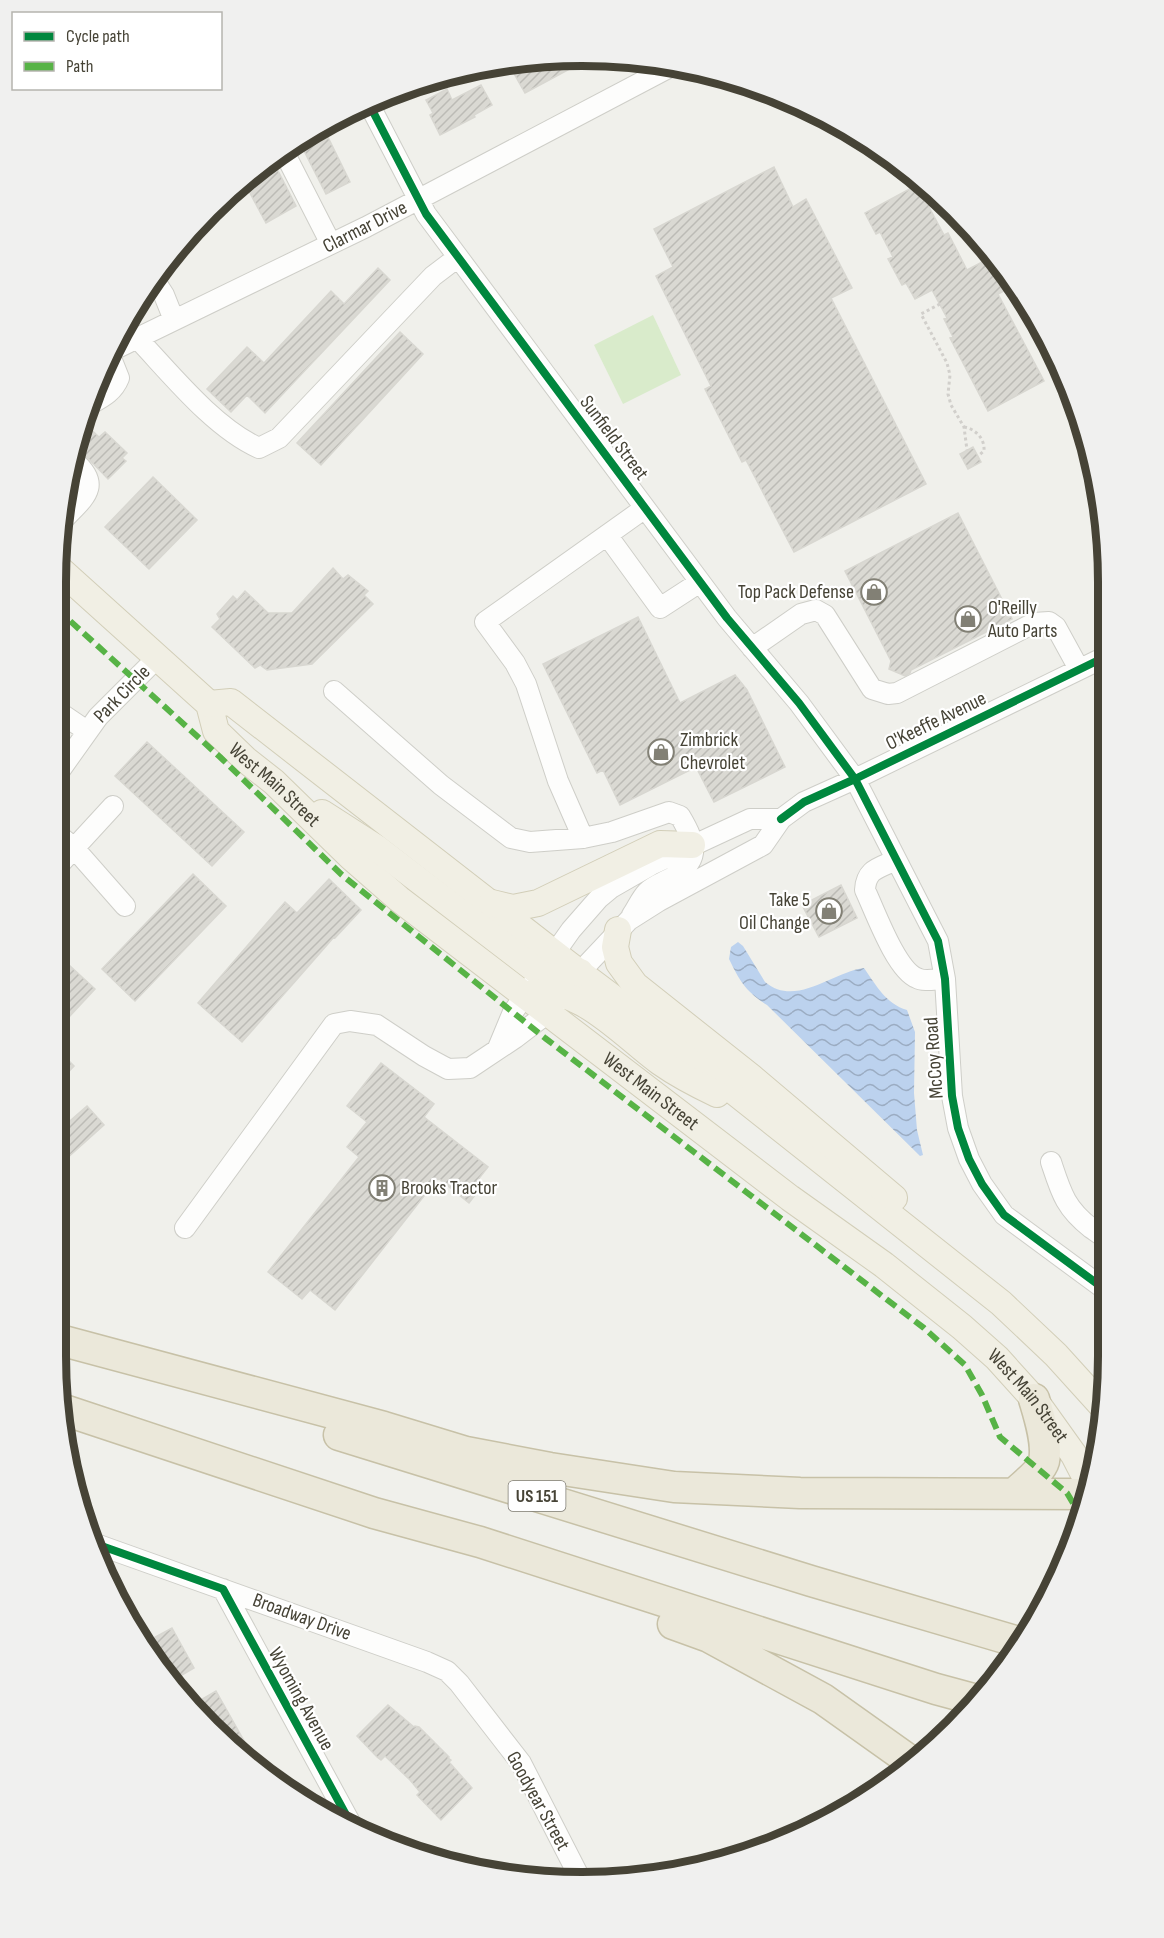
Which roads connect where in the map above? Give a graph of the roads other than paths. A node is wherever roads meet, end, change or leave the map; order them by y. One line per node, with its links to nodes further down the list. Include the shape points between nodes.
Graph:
1 (650, 70): 4 (street, Clarmar Drive)
2 (372, 111): 4 (street, Sunfield Street)
3 (287, 159): 5 (street)
4 (419, 200): 5 (street, Clarmar Drive); 6 (street, Sunfield Street)
5 (331, 244): 8 (street, Clarmar Drive)
6 (458, 257): 9 (street, via 433,276 279,438 258,448 243,441 204,408); 14 (street, Sunfield Street)
7 (159, 287): 8 (street)
8 (174, 320): 9 (street, Clarmar Drive)
9 (137, 338): 10 (street, Clarmar Drive)
10 (124, 344)
11 (114, 365): 12 (street, via 119,378 116,386)
12 (100, 399)
13 (80, 466): 15 (street, via 89,480 88,489)
14 (645, 508): 16 (street); 18 (street, Sunfield Street)
15 (70, 513)
16 (607, 535): 18 (street, via 660,608); 32 (street, via 485,622 526,684 558,782)
17 (66, 575): 20 (main road)
18 (700, 582): 19 (street, Sunfield Street)
19 (752, 648): 22 (street, via 801,614 816,610 825,615 872,689 888,694 897,693 1034,623 1049,622 1056,627); 28 (street, Sunfield Street)
20 (157, 658): 24 (main road); 26 (street, Park Circle)
21 (1098, 660): 22 (street, O'Keeffe Avenue)
22 (1079, 669): 28 (street, O'Keeffe Avenue)
23 (334, 691): 32 (street, via 441,785 512,838 530,842)
24 (209, 704): 29 (main road, West Main Street, via 216,731); 38 (main road, West Main Street, via 231,702)
25 (66, 717): 26 (street, Park Circle)
26 (87, 731): 27 (street, Park Circle)
27 (66, 761)
28 (855, 779): 31 (street, O'Keeffe Avenue, via 804,802); 37 (street, McCoy Road)
29 (274, 782): 41 (main road); 44 (main road, West Main Street, via 399,899)
30 (113, 806): 35 (street)
31 (782, 819): 34 (street, via 750,819); 40 (street, O'Keeffe Avenue, via 763,845)
32 (583, 838): 34 (street, via 669,812 680,816)
33 (66, 841): 35 (street)
34 (692, 845): 38 (main road, via 660,844 538,903 513,908); 40 (street, via 692,862 648,890); 41 (street, via 611,888 590,908)
35 (74, 848): 36 (street); 39 (street)
36 (66, 857)
37 (896, 860): 43 (street, McCoy Road, via 938,941); 43 (street, via 870,872 865,890 907,972 919,980)
38 (492, 903): 41 (main road, West Main Street)
39 (125, 906)
40 (623, 925): 42 (street, O'Keeffe Avenue); 51 (main road, via 615,947 619,963 635,985 920,1220)
41 (548, 964): 42 (main road, West Main Street); 44 (street)
42 (580, 972): 45 (street, O'Keeffe Avenue); 47 (main road, West Main Street)
43 (945, 979): 52 (street, McCoy Road, via 952,1096 969,1160 1004,1215)
44 (526, 995): 45 (main road, West Main Street); 46 (street, via 513,1012)
45 (556, 1004): 46 (street, O'Keeffe Avenue); 47 (main road, via 597,1012 661,1063); 55 (main road, West Main Street, via 639,1083 962,1327)
46 (498, 1048): 49 (street, O'Keeffe Avenue, via 470,1068 448,1069 377,1024 334,1024)
47 (758, 1112): 51 (main road, West Main Street)
48 (1051, 1162): 50 (street, via 1063,1197 1078,1218)
49 (185, 1228)
50 (1098, 1234)
51 (945, 1259): 56 (main road, West Main Street, via 1001,1303)
52 (1098, 1284)
53 (66, 1343): 59 (highway, via 466,1452 550,1468 674,1487 800,1493)
54 (66, 1343): 64 (highway, US 151, via 240,1404)
55 (1034, 1399): 58 (main road, West Main Street); 59 (highway, via 1043,1429 1044,1462)
56 (1096, 1399)
57 (69, 1412): 61 (highway, via 374,1513)
58 (1084, 1474)
59 (1015, 1493): 60 (highway)
60 (1079, 1494)
61 (480, 1542): 65 (highway); 67 (highway, via 583,1590 709,1638 823,1700)
62 (102, 1546): 63 (street, Broadway Drive)
63 (223, 1589): 66 (street, Broadway Drive, via 447,1671); 68 (street, Wyoming Avenue)
64 (1013, 1640)
65 (968, 1698)
66 (490, 1722): 69 (street, Goodyear Street, via 521,1763)
67 (905, 1758)
68 (346, 1815)
69 (577, 1872)

